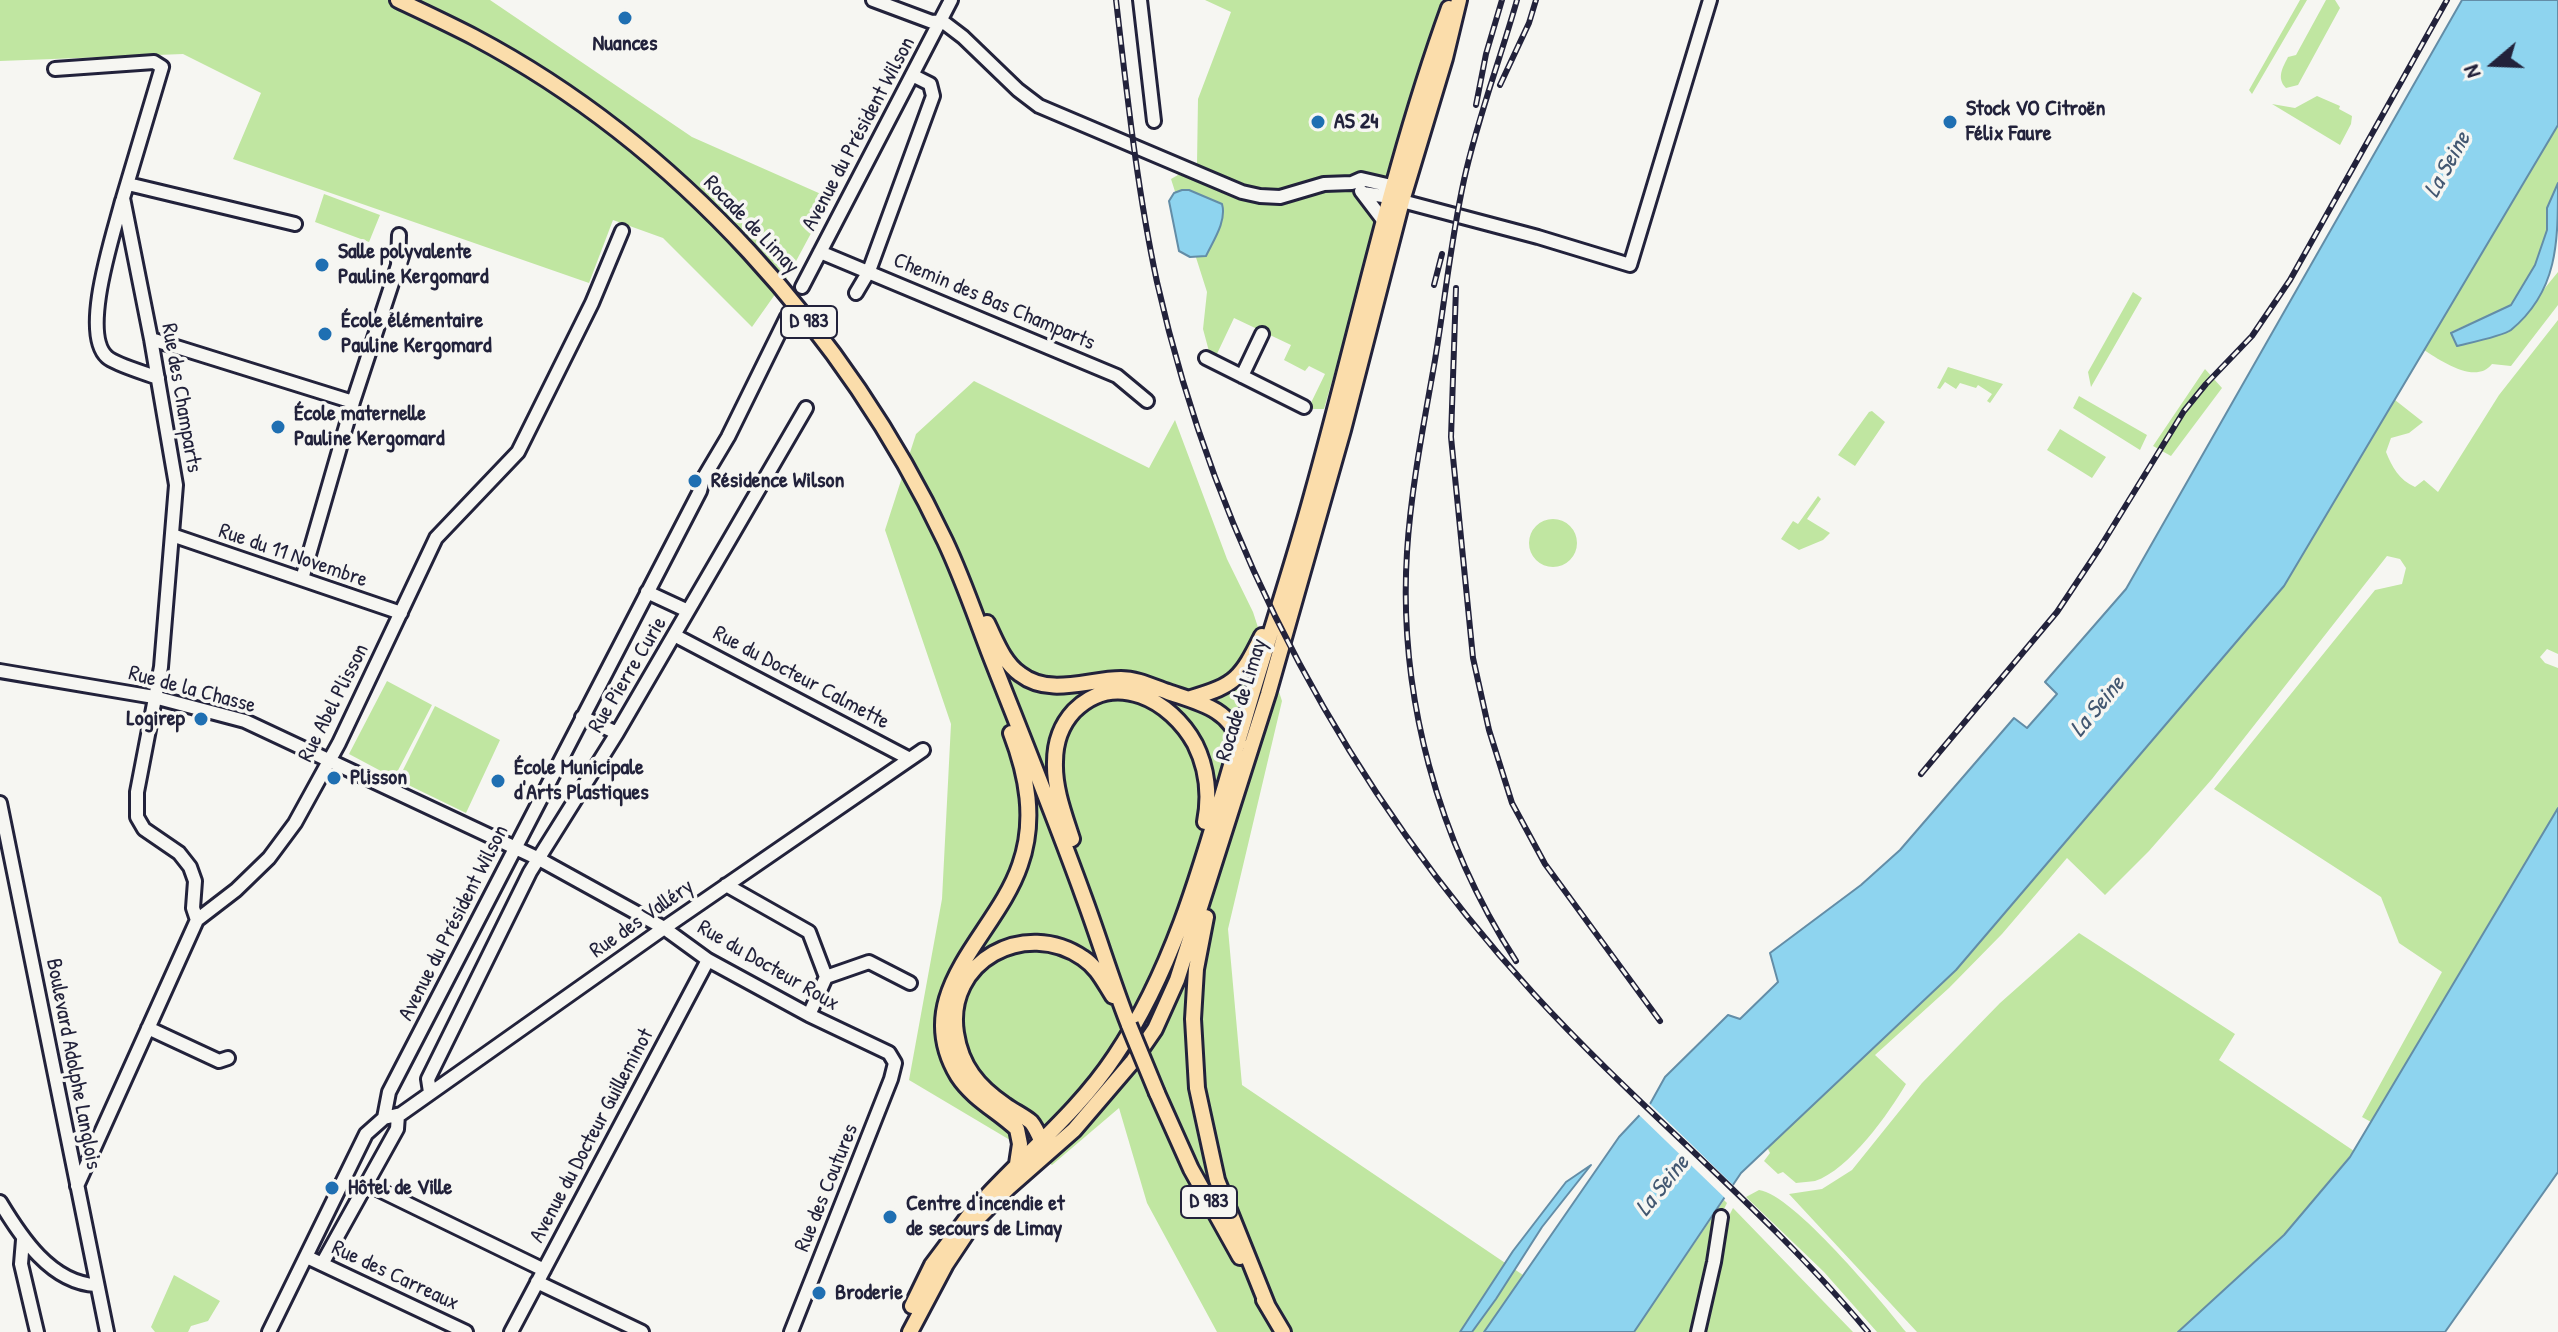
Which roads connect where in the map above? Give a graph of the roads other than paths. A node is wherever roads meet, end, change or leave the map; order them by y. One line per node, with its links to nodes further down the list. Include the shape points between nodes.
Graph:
1 (398, 0): 37 (main road, Rocade de Limay / D 983, via 476,38 587,109 690,192 775,279 870,406 908,469)
2 (873, 0): 8 (street)
3 (951, 0): 8 (street, Avenue du Président Wilson)
4 (1140, 0): 11 (street)
5 (1452, 0): 15 (main road, Rocade de Limay)
6 (1459, 0): 15 (main road, Rocade de Limay, via 1445,58)
7 (1710, 0): 15 (street, via 1630,265)
8 (942, 21): 10 (street, Avenue du Président Wilson); 12 (street, via 1039,106 1242,192 1280,197 1324,184)
9 (55, 69): 13 (street, via 154,62 162,67)
10 (912, 75): 21 (street, Avenue du Président Wilson); 22 (street, via 930,84 933,96)
11 (1154, 121)
12 (1352, 183): 14 (street); 15 (street, via 1361,179)
13 (128, 184): 16 (street); 18 (street)
14 (1363, 193): 15 (street); 17 (street)
15 (1397, 193): 17 (main road, Rocade de Limay); 53 (main road, Rocade de Limay, via 1339,445)
16 (123, 198): 27 (street, Rue des Champarts); 30 (street, via 96,315 99,344 107,358)
17 (1383, 220): 39 (main road, Rocade de Limay)
18 (295, 224)
19 (622, 231): 41 (street, Rue Abel Plisson, via 518,452 436,538)
20 (399, 235): 32 (street, via 398,265)
21 (820, 252): 22 (street, Chemin des Bas Champarts); 23 (street, Avenue du Président Wilson)
22 (869, 271): 24 (street); 31 (street, Chemin des Bas Champarts, via 1117,376)
23 (802, 287)
24 (856, 293)
25 (787, 317): 38 (street, Avenue du Président Wilson)
26 (1262, 334): 29 (street)
27 (151, 339): 30 (street, Rue des Champarts); 32 (street)
28 (1206, 358): 29 (street)
29 (1242, 376): 33 (street)
30 (158, 378): 35 (street, Rue des Champarts, via 176,485)
31 (1147, 401)
32 (353, 402): 36 (street)
33 (1304, 407)
34 (806, 408): 40 (street, Rue Pierre Curie)
35 (172, 535): 36 (street, Rue du 11 Novembre); 45 (street, Rue des Champarts)
36 (302, 579): 41 (street, Rue du 11 Novembre)
37 (964, 585): 43 (main road, D 983); 46 (main road, via 1005,659 1030,680 1053,686 1134,680)
38 (647, 592): 40 (street); 47 (street, Avenue du Président Wilson)
39 (1280, 600): 46 (main road, via 1238,678 1221,690); 49 (main road, Rocade de Limay)
40 (688, 611): 42 (street, Rue Pierre Curie)
41 (401, 613): 52 (street, Rue Abel Plisson)
42 (674, 635): 48 (street, Rue Pierre Curie); 51 (street, Rue du Docteur Calmette)
43 (990, 655): 59 (main road, D 983); 74 (main road, via 1028,788 1027,835 1013,883 949,990 943,1028 946,1048 967,1088)
44 (0, 671): 45 (street, Rue de la Chasse)
45 (154, 697): 52 (street, Rue de la Chasse, via 245,721); 61 (street, Rue des Champarts, via 137,817 190,867)
46 (1191, 698): 49 (main road, via 1220,713)
47 (582, 717): 48 (street); 56 (street, Avenue du Président Wilson)
48 (617, 733): 57 (street, Rue Pierre Curie)
49 (1238, 738): 53 (main road); 60 (main road, Rocade de Limay)
50 (923, 750): 51 (street, Rue des Valléry)
51 (908, 758): 58 (street, Rue des Valléry)
52 (330, 760): 56 (street, Rue de la Chasse); 61 (street, Rue Abel Plisson, via 269,858)
53 (1239, 787): 55 (main road, Rocade de Limay)
54 (0, 803): 78 (street, Boulevard Adolphe Langlois)
55 (1227, 824): 75 (main road, Rocade de Limay, via 1177,980 1155,1029 1074,1130); 87 (main road, via 1196,969 1194,1061 1217,1180)
56 (516, 847): 57 (street, Rue de la Chasse); 73 (street, Avenue du Président Wilson, via 389,1092)
57 (539, 859): 62 (street, Rue du Docteur Roux); 72 (street, Rue Pierre Curie, via 428,1079)
58 (726, 885): 62 (street, Rue des Valléry); 64 (street, via 809,932)
59 (1085, 899): 60 (main road, via 1060,801 1055,751 1062,728 1080,706 1122,691 1143,695 1167,709 1196,747 1204,770 1209,802); 67 (main road, D 983)
60 (1188, 900): 69 (main road, Rocade de Limay, via 1164,965)
61 (197, 920): 68 (street, Rue Abel Plisson)
62 (664, 928): 63 (street, Rue du Docteur Roux); 72 (street, Rue des Valléry)
63 (708, 960): 66 (street, Rue du Docteur Roux); 84 (street, Avenue du Docteur Guilleminot)
64 (826, 977): 65 (street, via 869,962); 66 (street)
65 (910, 983)
66 (809, 1015): 71 (street, Rue du Docteur Roux)
67 (1128, 1021): 74 (main road, via 1097,970 1061,946 1038,941 1014,944 972,971 962,983 954,1011 963,1058 973,1079); 87 (main road, D 983, bridge, via 1191,1169)
68 (148, 1028): 70 (street, via 219,1061); 78 (street, Rue Abel Plisson)
69 (1123, 1043): 74 (main road, via 1060,1113); 75 (main road, Rocade de Limay)
70 (228, 1058)
71 (893, 1058): 94 (street, Rue des Coutures, via 891,1079)
72 (430, 1092): 73 (street, Rue des Valléry)
73 (391, 1116): 77 (street, via 397,1129); 82 (street, Avenue du Président Wilson, via 366,1134)
74 (1024, 1126): 75 (main road); 76 (main road)
75 (1044, 1147): 76 (main road, Rocade de Limay); 96 (main road, Rocade de Limay, via 974,1222)
76 (1017, 1164): 95 (main road, Rocade de Limay, via 963,1221 932,1265)
77 (367, 1184): 83 (street); 84 (street)
78 (77, 1186): 86 (street, Boulevard Adolphe Langlois)
79 (0, 1202): 81 (street)
80 (1721, 1217): 98 (street)
81 (23, 1240): 86 (street, via 75,1282); 88 (street, via 21,1264)
82 (307, 1257): 83 (street, Rue des Carreaux); 90 (street, Avenue du Président Wilson)
83 (322, 1264): 91 (street, Rue des Carreaux)
84 (544, 1270): 85 (street, Avenue du Docteur Guilleminot)
85 (537, 1282): 92 (street, Avenue du Docteur Guilleminot); 93 (street)
86 (96, 1285): 89 (street, Boulevard Adolphe Langlois)
87 (1268, 1307): 97 (main road, D 983)
88 (37, 1332)
89 (107, 1332)
90 (269, 1332)
91 (466, 1332)
92 (511, 1332)
93 (642, 1332)
94 (791, 1332)
95 (901, 1332)
96 (910, 1332)
97 (1283, 1332)
98 (1698, 1332)

